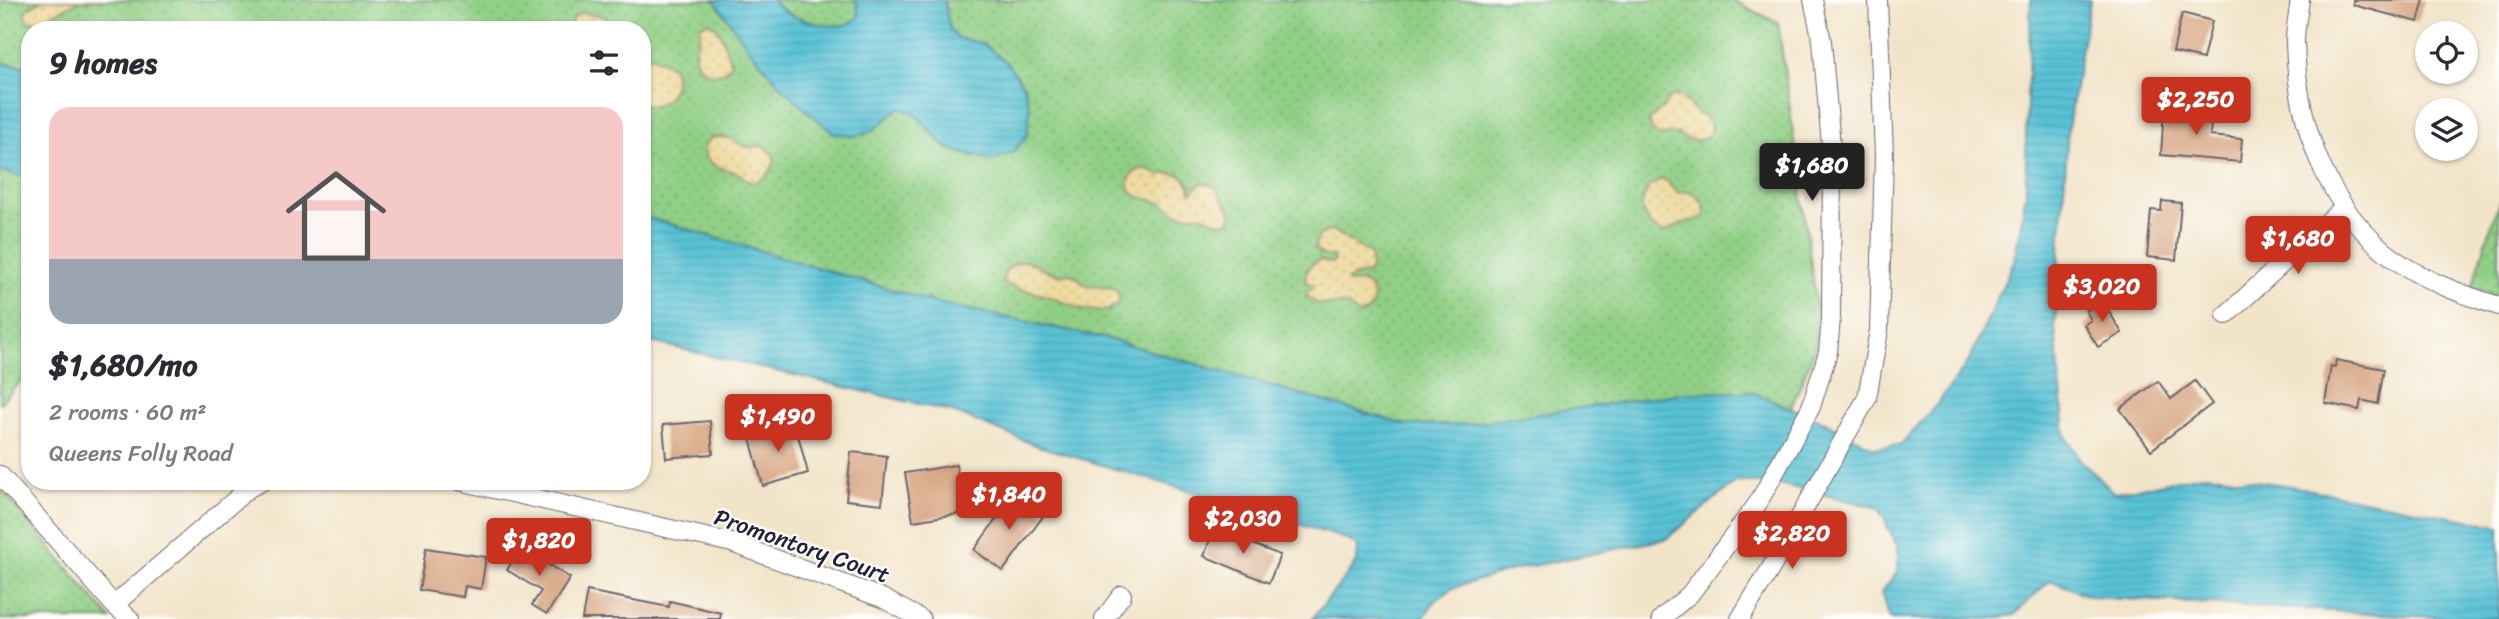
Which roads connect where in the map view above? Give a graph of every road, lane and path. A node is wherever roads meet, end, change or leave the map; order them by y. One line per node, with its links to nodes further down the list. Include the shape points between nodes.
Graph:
1 (1812, 0): 15 (street, via 1824,54 1832,171 1825,363 1811,407 1758,503 1690,594)
2 (1878, 0): 16 (street, via 1884,156 1880,330 1867,398)
3 (2300, 0): 4 (street, via 2295,40 2304,115 2327,181)
4 (2343, 208): 5 (street, via 2375,244 2399,262 2437,283); 6 (street)
5 (2499, 306)
6 (2226, 314)
7 (0, 475): 11 (street)
8 (247, 490): 11 (street)
9 (498, 490): 13 (street, Promontory Court, via 732,544 882,598)
10 (1122, 595): 14 (street)
11 (114, 605): 12 (street)
12 (131, 619)
13 (921, 619)
14 (1104, 619)
15 (1661, 619)
16 (1740, 619)

